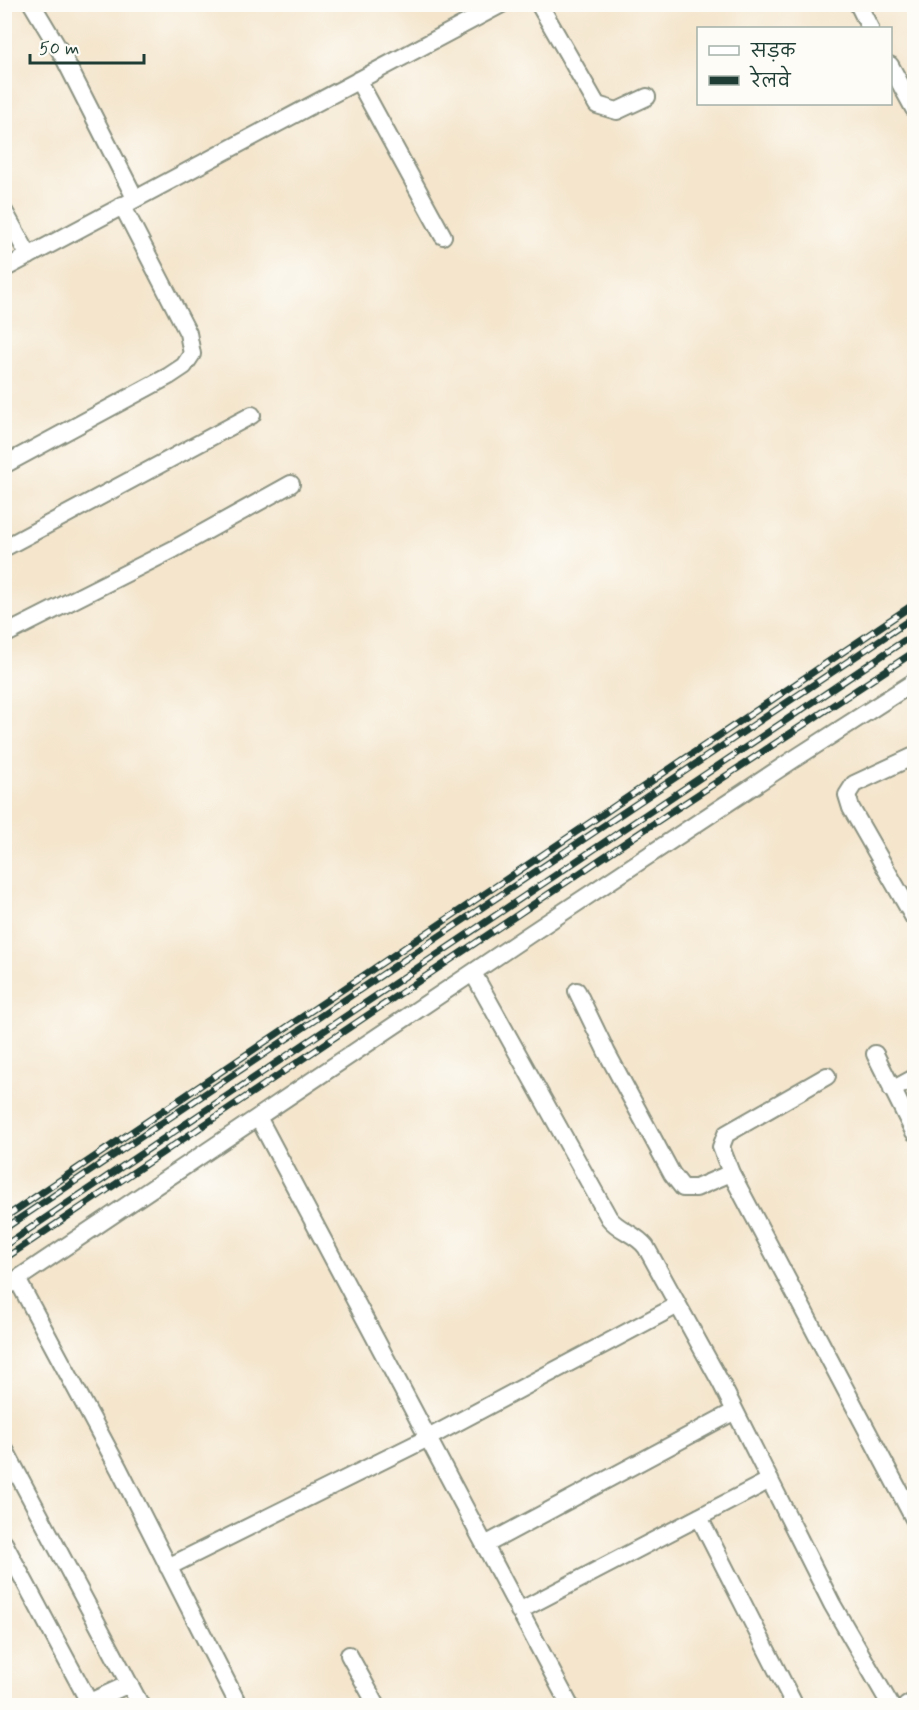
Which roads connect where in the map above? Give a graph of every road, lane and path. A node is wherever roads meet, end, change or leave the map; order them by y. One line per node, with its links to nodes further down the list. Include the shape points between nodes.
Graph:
1 (32, 4): 10 (street, via 63,56)
2 (502, 4): 7 (street)
3 (539, 4): 8 (street, via 597,105 617,111)
4 (858, 4): 5 (street)
5 (870, 27)
6 (892, 67): 9 (street)
7 (358, 80): 10 (street); 12 (street)
8 (647, 97)
9 (915, 109)
10 (129, 202): 13 (street); 16 (street, via 188,333 192,354 184,366 169,376)
11 (4, 211): 13 (street)
12 (443, 236)
13 (29, 256): 14 (street)
14 (4, 269)
15 (252, 415): 18 (street)
16 (4, 465)
17 (291, 484): 19 (street, via 174,549)
18 (4, 548)
19 (4, 635)
20 (915, 682): 23 (street)
21 (915, 756): 22 (street, via 854,784 847,795)
22 (915, 918)
23 (473, 973): 29 (street); 33 (street, via 609,1218 639,1238)
24 (577, 992): 31 (street, via 672,1174 683,1188 696,1188)
25 (875, 1054): 28 (street)
26 (826, 1076): 31 (street, via 726,1134 721,1148)
27 (915, 1078): 28 (street)
28 (892, 1090): 30 (street)
29 (259, 1119): 32 (street); 35 (street)
30 (915, 1132)
31 (731, 1173): 39 (street)
32 (11, 1284): 42 (street)
33 (678, 1305): 34 (street); 35 (street)
34 (735, 1411): 37 (street); 41 (street)
35 (428, 1438): 41 (street); 42 (street)
36 (4, 1448): 45 (street)
37 (770, 1480): 38 (street); 53 (street, via 832,1604)
38 (699, 1517): 43 (street); 52 (street)
39 (915, 1519)
40 (4, 1542): 47 (street)
41 (484, 1545): 43 (street)
42 (168, 1567): 49 (street)
43 (519, 1611): 51 (street)
44 (349, 1655): 50 (street)
45 (129, 1684): 47 (street); 48 (street)
46 (915, 1701): 54 (street)
47 (85, 1704)
48 (141, 1706)
49 (239, 1706)
50 (377, 1706)
51 (570, 1706)
52 (795, 1706)
53 (891, 1706)
54 (906, 1706)

